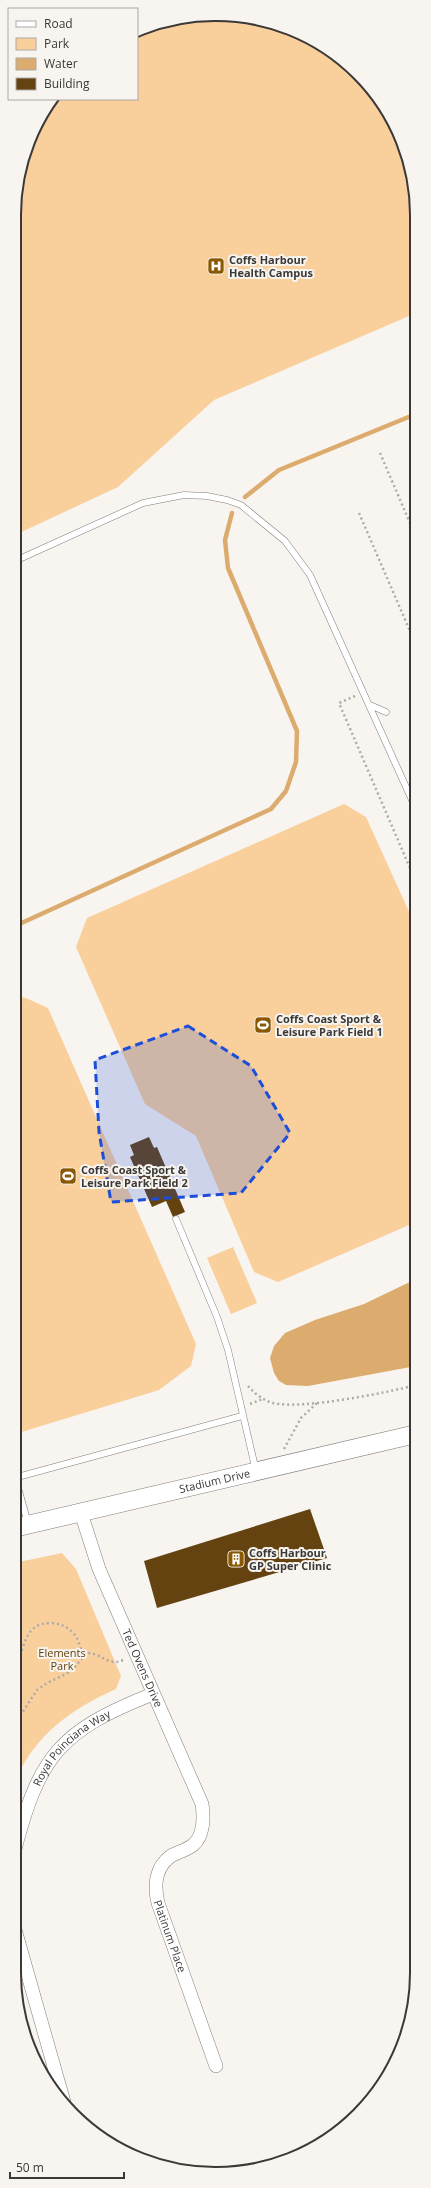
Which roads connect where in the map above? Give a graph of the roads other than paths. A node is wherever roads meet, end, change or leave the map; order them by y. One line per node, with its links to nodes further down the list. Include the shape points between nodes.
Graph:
1 (21, 558): 2 (lane, via 143,503 184,495 207,496 241,505 285,541 298,556 319,592)
2 (370, 705): 3 (lane); 4 (lane)
3 (386, 712)
4 (410, 796)
5 (176, 1219): 6 (lane, via 217,1317 228,1350)
6 (242, 1416): 8 (lane); 9 (lane)
7 (410, 1435): 8 (main road, Stadium Drive)
8 (256, 1472): 10 (main road, Stadium Drive)
9 (21, 1475)
10 (81, 1513): 11 (main road, Stadium Drive); 12 (street, Ted Ovens Drive, via 99,1570)
11 (21, 1526)
12 (153, 1694): 13 (street, Royal Poinciana Way, via 92,1722 66,1740 44,1769); 14 (street, Ted Ovens Drive, via 202,1804)
13 (21, 1818)
14 (203, 1822): 16 (street, Platinum Place, via 192,1846 169,1857 164,1863 159,1870 155,1887 158,1903)
15 (21, 1951): 17 (street)
16 (216, 2066)
17 (61, 2091)

